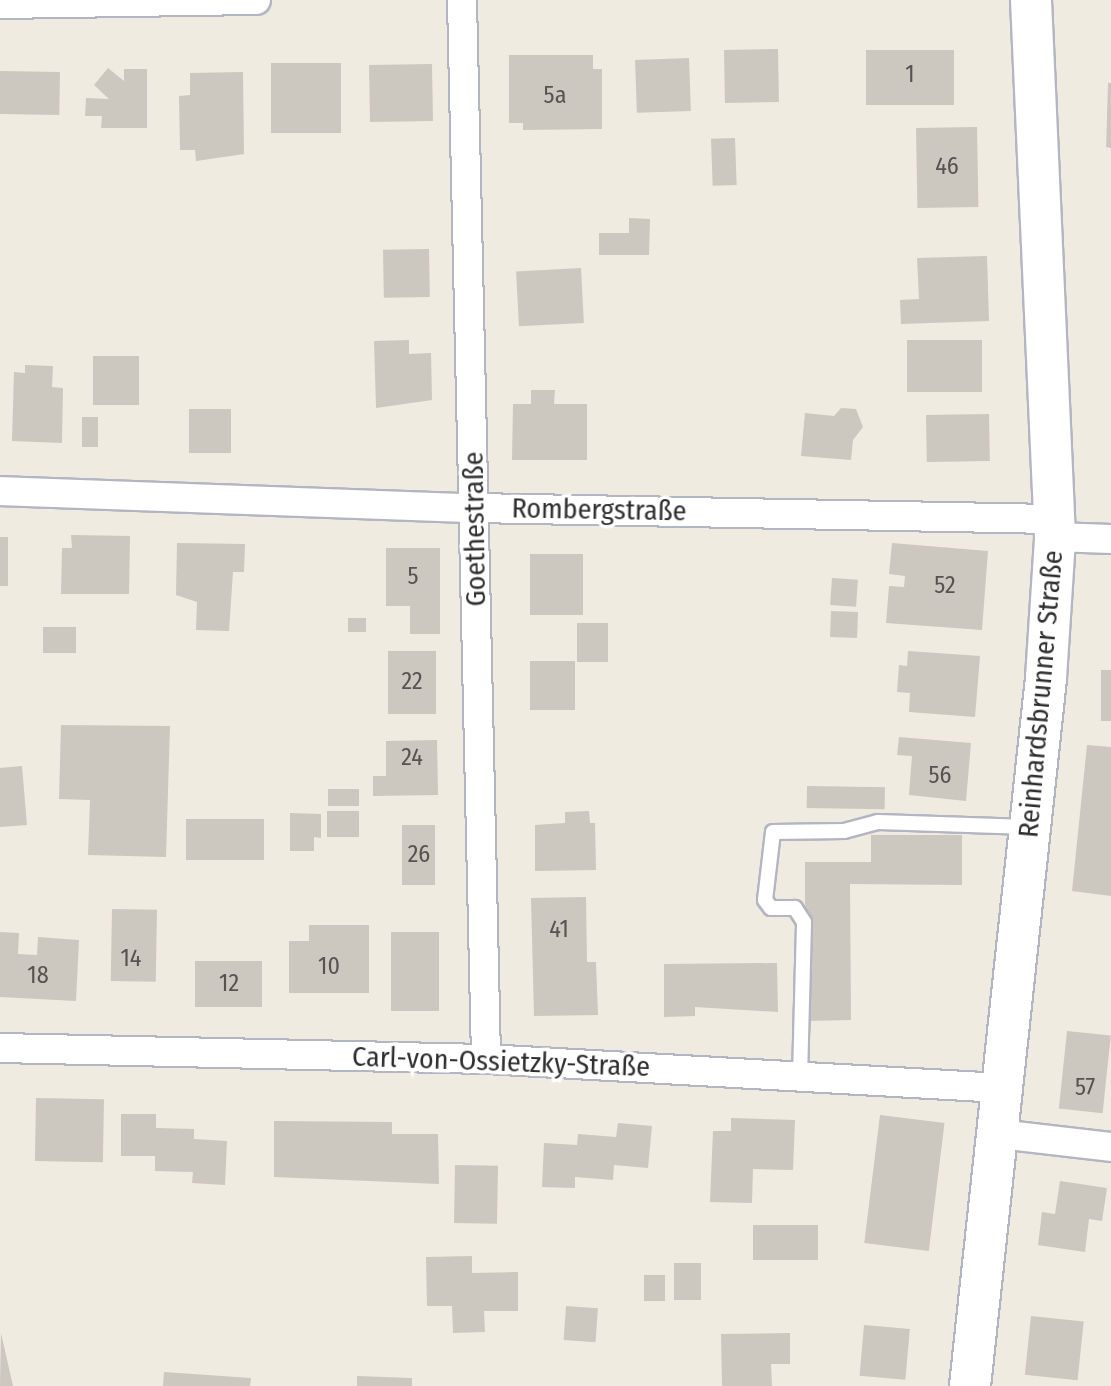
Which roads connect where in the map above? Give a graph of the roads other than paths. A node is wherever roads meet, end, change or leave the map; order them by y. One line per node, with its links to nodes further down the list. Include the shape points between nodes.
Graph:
1 (256, 0): 4 (street)
2 (462, 0): 6 (street, Goethestraße)
3 (1031, 0): 7 (street, Reinhardsbrunner Straße)
4 (0, 4)
5 (0, 491): 6 (street, Rombergstraße)
6 (474, 508): 7 (street, Rombergstraße); 11 (street, Goethestraße)
7 (1055, 528): 8 (street, Rombergstraße); 9 (street, Reinhardsbrunner Straße)
8 (1111, 539)
9 (1030, 827): 12 (lane, via 878,822 844,831 773,832 765,900 771,908 795,908 804,922); 13 (street, Reinhardsbrunner Straße)
10 (0, 1048): 11 (street, Carl-von-Ossietzky-Straße)
11 (486, 1059): 12 (street, Carl-von-Ossietzky-Straße)
12 (800, 1077): 13 (street, Carl-von-Ossietzky-Straße)
13 (1001, 1088): 14 (street, Reinhardsbrunner Straße)
14 (999, 1134): 15 (street); 16 (street, Reinhardsbrunner Straße)
15 (1111, 1147)
16 (970, 1386)

